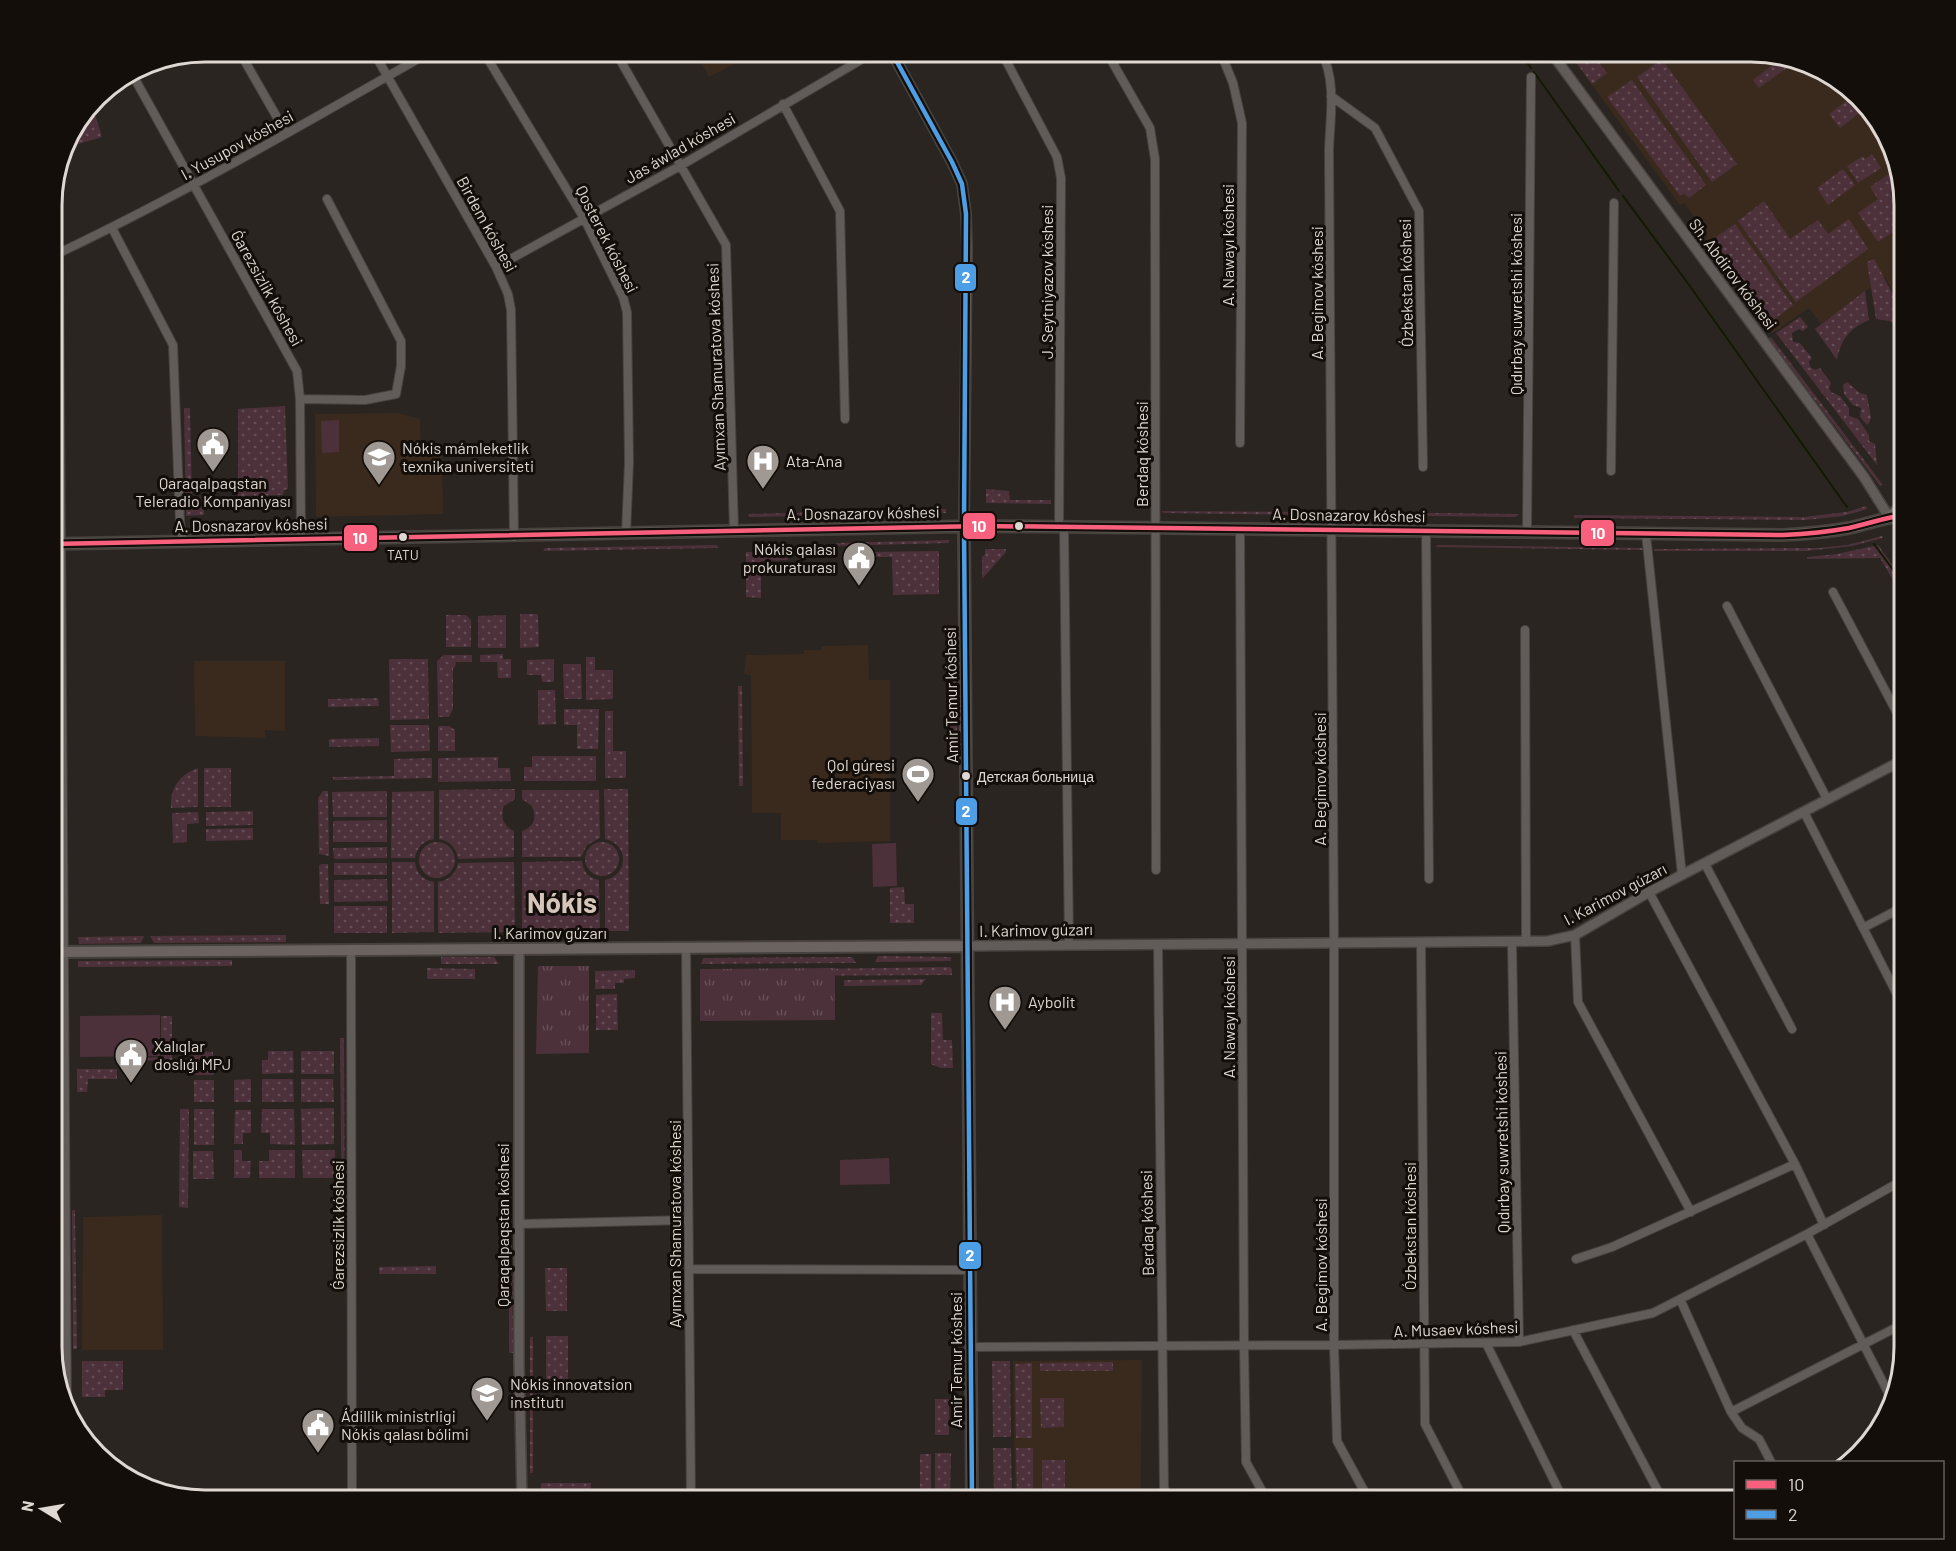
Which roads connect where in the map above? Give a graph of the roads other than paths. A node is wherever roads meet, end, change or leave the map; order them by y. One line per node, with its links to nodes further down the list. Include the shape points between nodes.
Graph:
1 (245, 61): 18 (street)
2 (379, 61): 13 (street, Birdem kóshesi)
3 (414, 61): 13 (street, I. Yusupov kóshesi)
4 (489, 61): 23 (street, Qosterek kóshesi)
5 (621, 61): 19 (street, Ayımxan Shamuratova kóshesi)
6 (858, 61): 17 (street, Jas áwlad kóshesi)
7 (896, 61): 35 (street, Amir Temur kóshesi, via 962,184 967,247)
8 (1006, 61): 36 (street, J. Seytniyazov kóshesi, via 1057,157 1061,178)
9 (1112, 61): 37 (street, Berdaq kóshesi, via 1150,128 1155,159)
10 (1224, 61): 29 (street, A. Nawayı kóshesi, via 1242,123)
11 (1326, 61): 16 (street, A. Begimov kóshesi)
12 (1558, 61): 34 (street, Sh. Abdirov kóshesi)
13 (387, 76): 18 (street, I. Yusupov kóshesi); 26 (street, Birdem kóshesi)
14 (1531, 77): 42 (street, Qıdırbay suwretshi kóshesi)
15 (135, 80): 20 (street, Ǵarezsizlik kóshesi)
16 (1330, 96): 30 (street, Ózbekstan kóshesi, via 1375,128 1419,211); 39 (street, A. Begimov kóshesi)
17 (783, 104): 19 (street, Jas áwlad kóshesi); 28 (street, via 840,211)
18 (286, 134): 20 (street, I. Yusupov kóshesi)
19 (680, 166): 23 (street, Jas áwlad kóshesi); 40 (street, Ayımxan Shamuratova kóshesi, via 726,245)
20 (195, 185): 24 (street, I. Yusupov kóshesi); 27 (street, Ǵarezsizlik kóshesi, via 297,371)
21 (327, 199): 27 (street, via 401,341 401,366 396,394 365,400)
22 (1614, 203): 31 (street)
23 (584, 218): 26 (street, Jas áwlad kóshesi); 43 (street, Qosterek kóshesi, via 627,312)
24 (112, 228): 25 (street, I. Yusupov kóshesi); 47 (street, via 173,345)
25 (62, 250)
26 (496, 267): 45 (street, Birdem kóshesi, via 511,310)
27 (300, 399): 46 (street, Ǵarezsizlik kóshesi)
28 (845, 419)
29 (1240, 443)
30 (1422, 467)
31 (1611, 471)
32 (1894, 513): 34 (main road, A. Dosnazarov kóshesi)
33 (1894, 516): 34 (main road, A. Dosnazarov kóshesi)
34 (1889, 517): 44 (main road, A. Dosnazarov kóshesi, via 1820,533)
35 (964, 526): 36 (main road, A. Dosnazarov kóshesi); 40 (main road, A. Dosnazarov kóshesi); 72 (main road, Amir Temur kóshesi)
36 (1061, 527): 37 (main road, A. Dosnazarov kóshesi); 70 (street, J. Seytniyazov kóshesi)
37 (1155, 528): 38 (main road, A. Dosnazarov kóshesi); 58 (street, Berdaq kóshesi)
38 (1240, 528): 39 (main road, A. Dosnazarov kóshesi); 66 (street, A. Nawayı kóshesi)
39 (1332, 529): 41 (main road, A. Dosnazarov kóshesi); 67 (street, A. Begimov kóshesi)
40 (734, 531): 43 (main road, A. Dosnazarov kóshesi)
41 (1426, 531): 42 (main road, A. Dosnazarov kóshesi); 60 (street)
42 (1527, 531): 44 (main road, A. Dosnazarov kóshesi)
43 (626, 534): 45 (main road, A. Dosnazarov kóshesi)
44 (1646, 534): 59 (street)
45 (514, 537): 46 (main road, A. Dosnazarov kóshesi)
46 (301, 539): 47 (main road, A. Dosnazarov kóshesi)
47 (183, 541): 48 (main road, A. Dosnazarov kóshesi)
48 (62, 544)
49 (1833, 592): 52 (street)
50 (1726, 606): 54 (street)
51 (1526, 630): 65 (street)
52 (1894, 707)
53 (1894, 765): 54 (street, I. Karimov gúzarı)
54 (1827, 799): 55 (street, I. Karimov gúzarı)
55 (1804, 812): 57 (street, I. Karimov gúzarı); 63 (street)
56 (62, 835): 76 (street)
57 (1706, 864): 59 (street, I. Karimov gúzarı); 78 (street)
58 (1156, 870)
59 (1682, 875): 61 (street, I. Karimov gúzarı)
60 (1430, 879)
61 (1649, 892): 64 (street, I. Karimov gúzarı); 79 (street)
62 (1894, 912): 63 (street)
63 (1863, 928): 77 (street)
64 (1575, 935): 65 (street, I. Karimov gúzarı); 81 (street, via 1578,1002)
65 (1526, 942): 69 (street, I. Karimov gúzarı)
66 (1242, 943): 67 (street, I. Karimov gúzarı); 71 (street, I. Karimov gúzarı); 97 (street, A. Nawayı kóshesi)
67 (1334, 943): 68 (street, I. Karimov gúzarı); 95 (street, A. Begimov kóshesi)
68 (1421, 943): 69 (street, I. Karimov gúzarı); 94 (street, Ózbekstan kóshesi)
69 (1512, 943): 92 (street, Qıdırbay suwretshi kóshesi)
70 (1069, 945): 71 (street, I. Karimov gúzarı); 72 (street, I. Karimov gúzarı)
71 (1158, 945): 99 (street, Berdaq kóshesi)
72 (968, 946): 73 (main road, I. Karimov gúzarı); 88 (main road, Amir Temur kóshesi)
73 (686, 947): 75 (main road, I. Karimov gúzarı); 82 (street, Ayımxan Shamuratova kóshesi)
74 (351, 949): 75 (main road, I. Karimov gúzarı); 76 (main road, I. Karimov gúzarı); 104 (street, Ǵarezsizlik kóshesi)
75 (519, 949): 83 (street, Qaraqalpaqstan kóshesi)
76 (64, 951): 100 (street)
77 (1894, 989)
78 (1792, 1029)
79 (1795, 1164): 81 (street); 84 (street)
80 (1894, 1185): 84 (street, A. Musaev kóshesi)
81 (1691, 1212): 86 (street)
82 (688, 1220): 83 (street); 87 (street, Ayımxan Shamuratova kóshesi)
83 (519, 1224): 105 (street, Qaraqalpaqstan kóshesi)
84 (1824, 1225): 85 (street, A. Musaev kóshesi)
85 (1807, 1234): 89 (street, A. Musaev kóshesi); 96 (street)
86 (1576, 1259)
87 (689, 1269): 88 (street); 106 (street, Ayımxan Shamuratova kóshesi)
88 (971, 1270): 98 (main road, Amir Temur kóshesi)
89 (1680, 1299): 91 (street, A. Musaev kóshesi, via 1653,1313); 102 (street)
90 (1894, 1329): 96 (street)
91 (1573, 1330): 92 (street, A. Musaev kóshesi); 113 (street)
92 (1519, 1341): 93 (street, A. Musaev kóshesi)
93 (1486, 1343): 94 (street, A. Musaev kóshesi); 112 (street)
94 (1424, 1344): 95 (street, A. Musaev kóshesi); 111 (street, Ózbekstan kóshesi, via 1425,1424)
95 (1334, 1345): 97 (street, A. Musaev kóshesi); 110 (street, A. Begimov kóshesi, via 1337,1441)
96 (1863, 1345): 101 (street); 102 (street)
97 (1244, 1346): 99 (street, A. Musaev kóshesi); 109 (street, A. Nawayı kóshesi, via 1246,1462)
98 (971, 1347): 99 (street, A. Musaev kóshesi); 107 (main road, Amir Temur kóshesi)
99 (1163, 1347): 108 (street, Berdaq kóshesi)
100 (67, 1386)
101 (1887, 1391)
102 (1731, 1412): 103 (street, via 1742,1428 1759,1439)
103 (1770, 1461)
104 (352, 1490)
105 (522, 1490)
106 (691, 1490)
107 (972, 1490)
108 (1165, 1490)
109 (1261, 1490)
110 (1364, 1490)
111 (1459, 1490)
112 (1559, 1490)
113 (1657, 1490)

